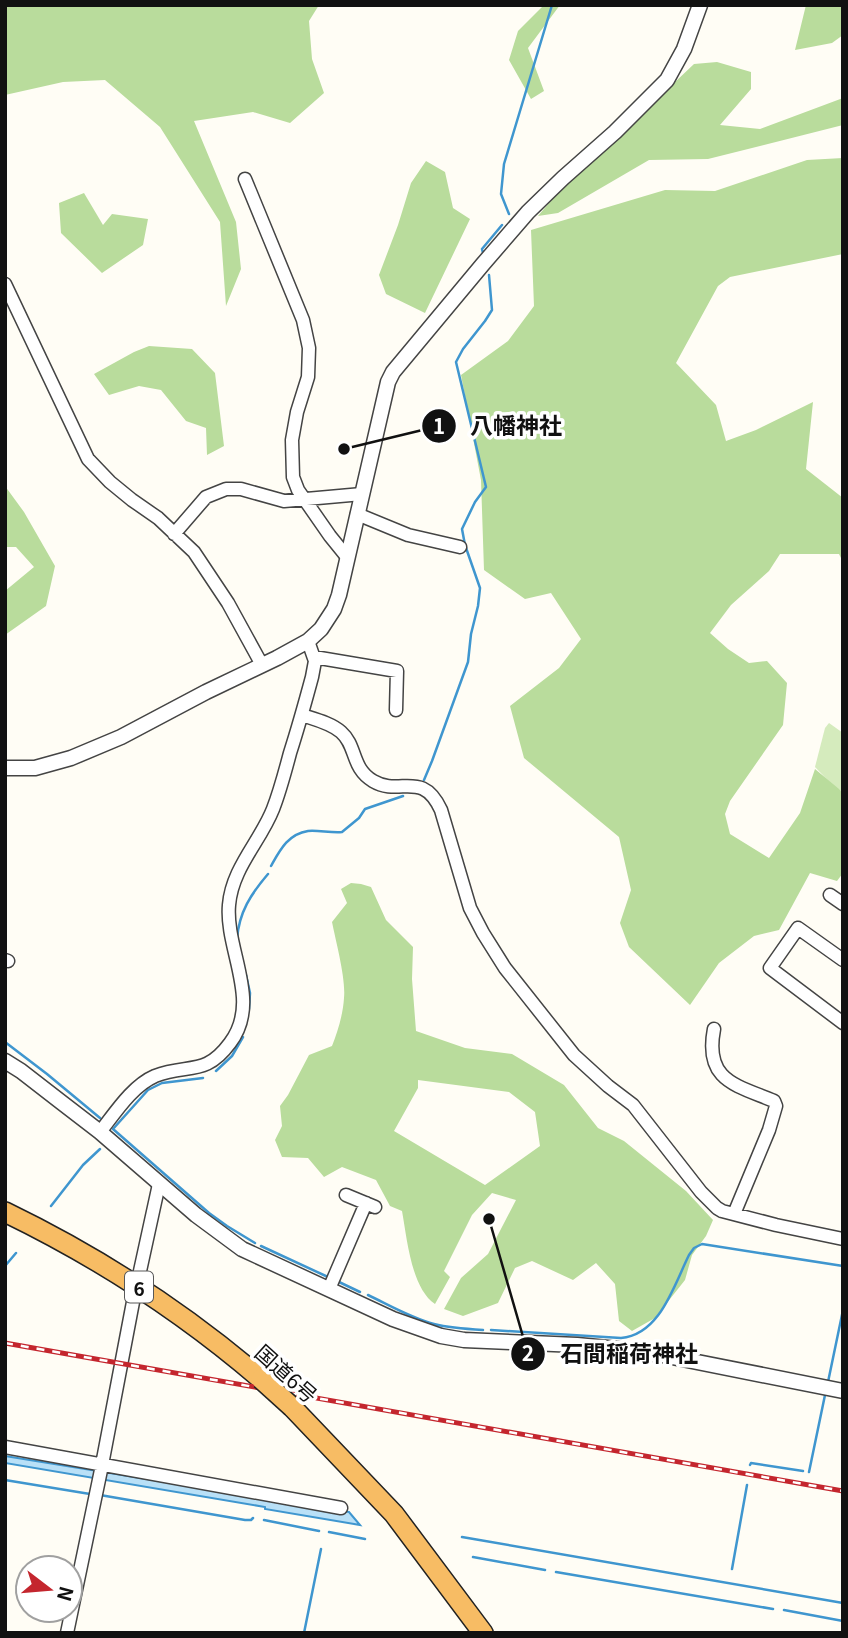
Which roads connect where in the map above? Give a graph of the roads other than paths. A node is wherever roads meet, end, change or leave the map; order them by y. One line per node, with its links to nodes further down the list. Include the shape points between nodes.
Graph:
1 (700, 5): 4 (street, via 667,80 528,212 393,372)
2 (245, 179): 5 (street, via 303,320 309,348 308,377 291,457 293,477)
3 (5, 284): 7 (street, via 88,459)
4 (362, 494): 5 (street); 6 (street)
5 (304, 500): 7 (street, via 284,501 226,489 206,497); 9 (street)
6 (357, 514): 8 (street, via 408,535); 9 (street)
7 (174, 534): 12 (street, via 194,552)
8 (460, 547)
9 (347, 557): 10 (street, via 334,609)
10 (309, 641): 11 (street); 12 (street)
11 (314, 657): 13 (street, via 397,671); 14 (street)
12 (262, 665): 15 (street, via 71,758 35,768)
13 (396, 710)
14 (302, 715): 22 (street, via 272,811 235,877 229,901 229,931 244,995 232,1041 221,1055 201,1067 146,1082); 26 (street, via 342,732 358,767 372,780 382,785 416,786 436,799 470,908 505,968 574,1055 633,1105 701,1192 717,1208)
15 (5, 768)
16 (830, 895): 17 (street)
17 (843, 904)
18 (843, 960): 19 (street, via 798,928 770,968)
19 (843, 1023)
20 (714, 1029): 26 (street, via 712,1049 722,1077 776,1106)
21 (5, 1061): 22 (street)
22 (100, 1132): 23 (street)
23 (159, 1184): 28 (street); 29 (street, via 242,1249)
24 (346, 1195): 29 (street, via 370,1205)
25 (5, 1212): 36 (highway, 国道6号 / 6, bridge, via 119,1274 175,1311 261,1379 394,1514)
26 (734, 1214): 27 (street)
27 (843, 1238)
28 (140, 1271)
29 (329, 1289): 31 (street, via 441,1336 628,1350)
30 (133, 1302): 33 (street)
31 (843, 1391)
32 (5, 1447): 33 (street)
33 (100, 1472): 34 (street); 35 (street)
34 (341, 1508)
35 (67, 1633)
36 (483, 1633)

